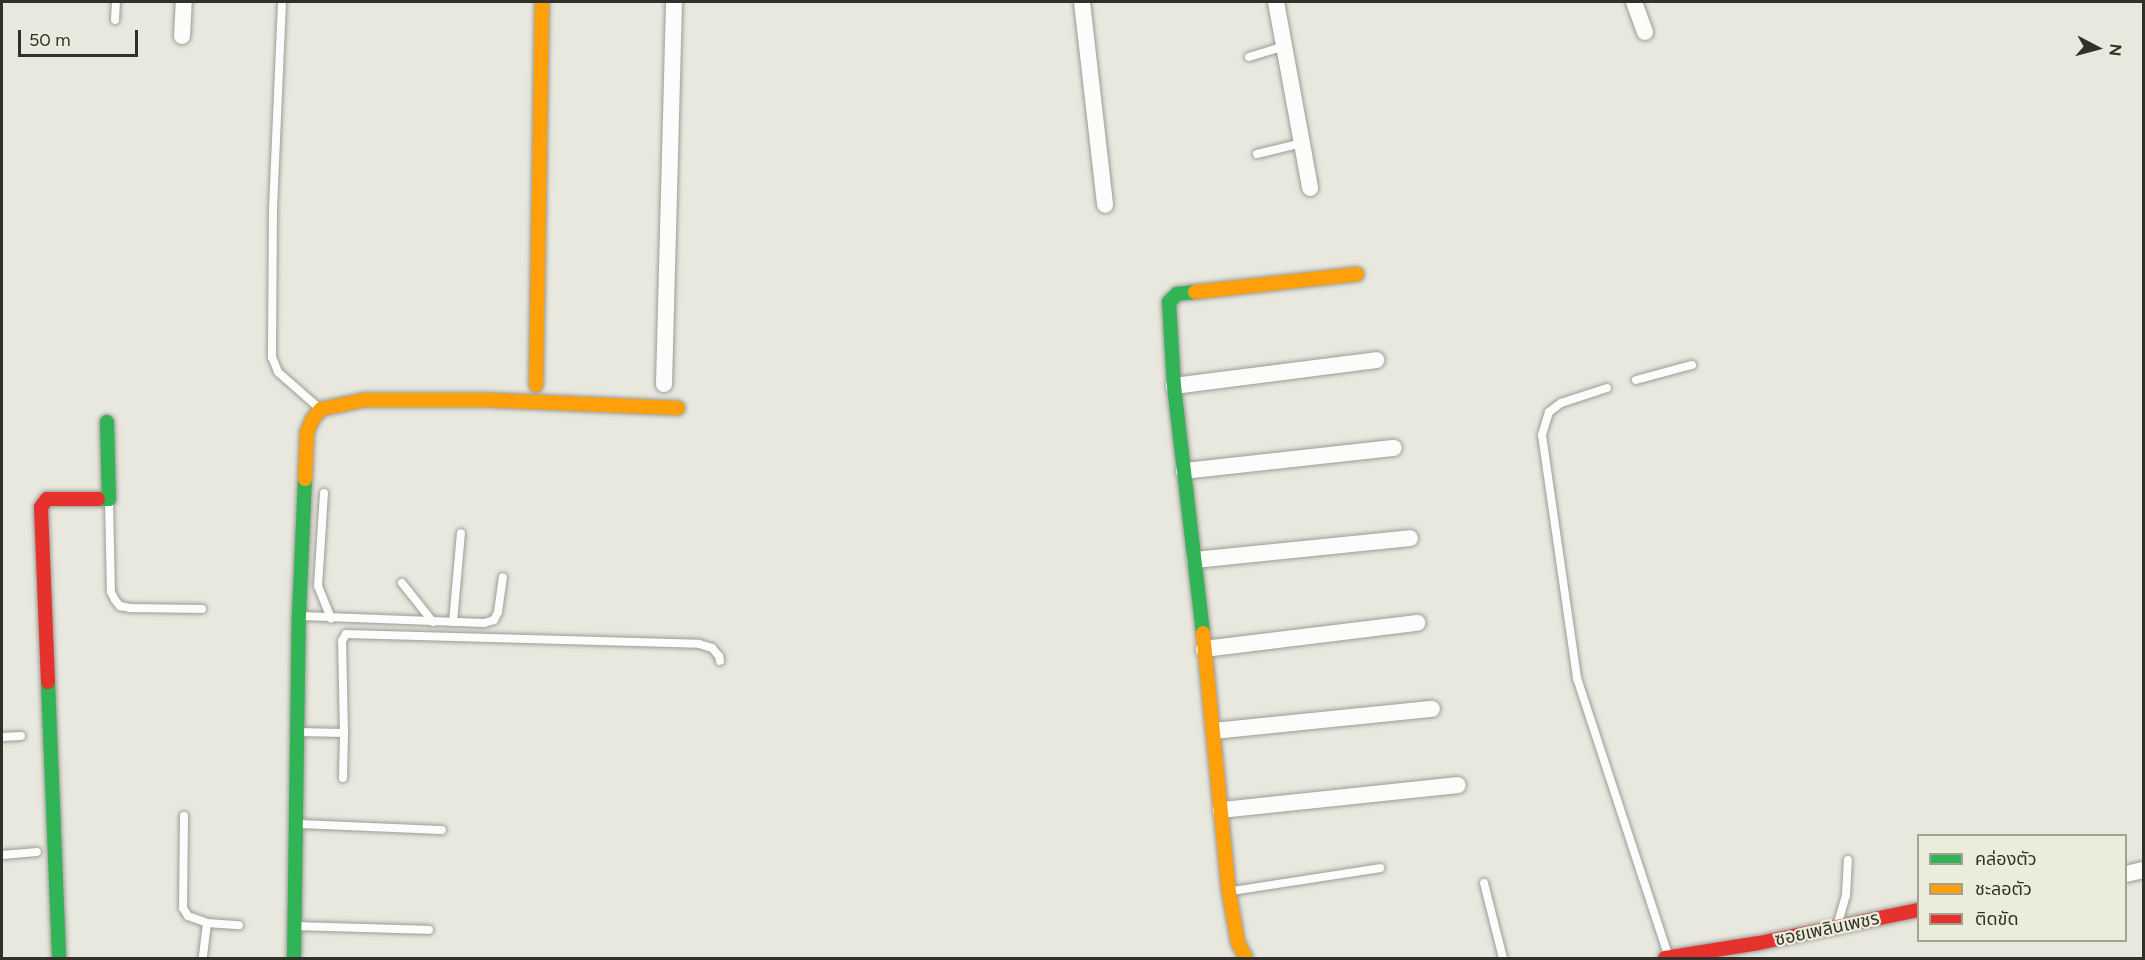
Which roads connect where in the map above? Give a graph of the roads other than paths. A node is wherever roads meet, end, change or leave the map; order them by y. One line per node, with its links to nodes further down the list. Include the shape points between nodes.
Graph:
1 (116, 2): 9 (lane)
2 (184, 2): 11 (street)
3 (282, 2): 27 (lane, via 273,208 273,357 278,372)
4 (542, 2): 23 (street)
5 (674, 2): 22 (street)
6 (1082, 2): 17 (street)
7 (1277, 2): 12 (street)
8 (1635, 2): 10 (street)
9 (115, 20)
10 (1645, 32)
11 (182, 36)
12 (1284, 46): 13 (lane); 14 (street)
13 (1250, 57)
14 (1303, 143): 15 (lane); 16 (street)
15 (1257, 154)
16 (1310, 188)
17 (1105, 205)
18 (1357, 274): 24 (street, via 1172,297 1169,302)
19 (1376, 360): 24 (street)
20 (1692, 365): 21 (lane)
21 (1636, 380)
22 (664, 384)
23 (536, 385)
24 (1174, 386): 30 (street)
25 (1606, 388): 79 (lane, via 1561,403 1549,412 1542,435 1577,678)
26 (678, 408): 27 (street, via 413,399 364,400)
27 (321, 410): 39 (street, via 307,432)
28 (107, 422): 32 (street)
29 (1394, 448): 30 (street)
30 (1184, 471): 35 (street)
31 (324, 494): 40 (lane, via 318,586)
32 (109, 499): 38 (lane, via 111,592 120,606); 73 (street, via 47,499 41,507)
33 (460, 533): 42 (lane)
34 (1410, 538): 35 (street)
35 (1195, 560): 44 (street)
36 (503, 577): 42 (lane, via 494,620)
37 (402, 582): 41 (lane)
38 (202, 609)
39 (299, 615): 40 (lane); 47 (street)
40 (331, 619): 41 (lane)
41 (433, 622): 42 (lane)
42 (453, 622)
43 (1417, 623): 44 (street)
44 (1204, 649): 48 (street)
45 (720, 661): 49 (lane, via 712,648 699,644 346,634 342,641)
46 (1432, 708): 48 (street)
47 (296, 731): 49 (lane); 56 (street)
48 (1214, 731): 54 (street)
49 (344, 733): 52 (lane)
50 (21, 736): 51 (lane)
51 (2, 737)
52 (343, 778)
53 (1458, 784): 54 (street)
54 (1221, 810): 65 (street)
55 (184, 816): 67 (lane, via 183,908 188,916)
56 (295, 824): 57 (lane); 69 (street)
57 (442, 830)
58 (38, 852): 59 (lane)
59 (2, 855)
60 (1848, 860): 70 (lane, via 1846,895)
61 (1380, 868): 65 (lane)
62 (2144, 870): 63 (street)
63 (2127, 874)
64 (1484, 883): 77 (lane)
65 (1229, 892): 72 (street)
66 (1917, 910): 70 (street, ซอยเพลินเพชร)
67 (207, 923): 68 (lane); 74 (lane)
68 (239, 925)
69 (294, 926): 71 (lane); 75 (street)
70 (1837, 927): 79 (street, ซอยเพลินเพชร)
71 (429, 930)
72 (1236, 951): 76 (street)
73 (59, 958)
74 (203, 958)
75 (294, 958)
76 (1246, 958)
77 (1503, 958)
78 (1665, 958): 79 (street, ซอยเพลินเพชร)
79 (1670, 958)

